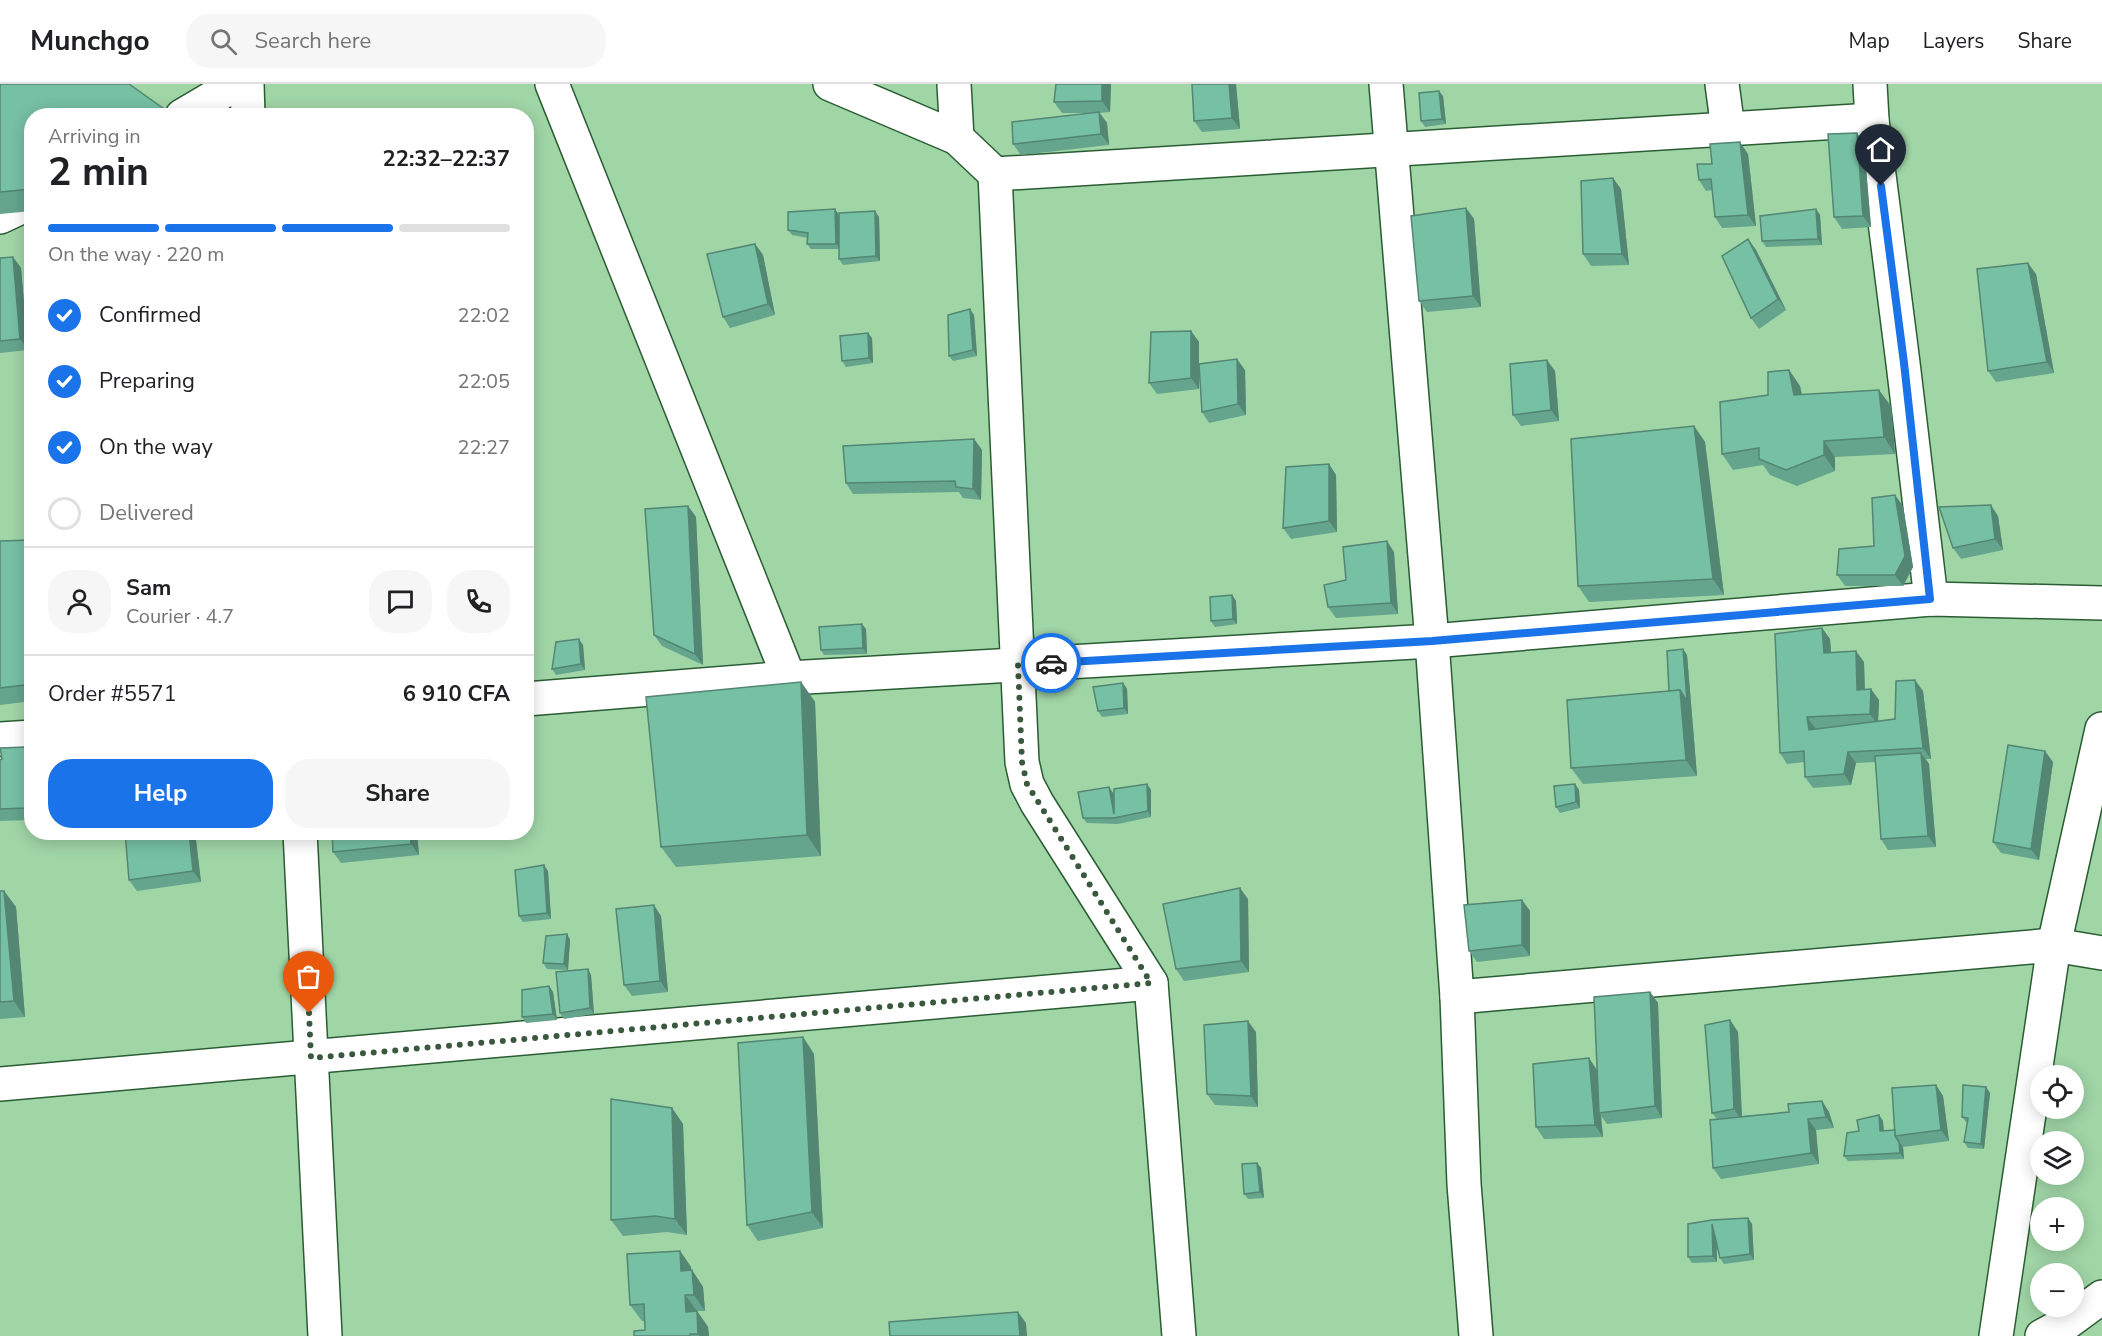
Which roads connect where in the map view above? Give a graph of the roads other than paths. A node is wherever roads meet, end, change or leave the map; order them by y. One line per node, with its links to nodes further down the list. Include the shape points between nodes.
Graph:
1 (236, 84): 9 (street)
2 (247, 84): 10 (street)
3 (552, 84): 22 (street)
4 (830, 84): 13 (street)
5 (954, 84): 13 (street)
6 (1386, 84): 14 (street)
7 (1722, 84): 12 (street)
8 (1870, 84): 11 (street)
9 (196, 108)
10 (248, 108)
11 (1872, 120): 12 (street); 18 (street)
12 (1728, 129): 14 (street)
13 (957, 138): 15 (street)
14 (1392, 149): 15 (street); 20 (street)
15 (995, 174): 21 (street)
16 (24, 206): 17 (street)
17 (0, 217)
18 (1930, 599): 19 (street); 20 (street)
19 (2102, 603)
20 (1432, 641): 21 (street); 31 (street)
21 (1018, 665): 22 (street); 30 (street, via 1022,762 1027,784)
22 (789, 678): 23 (street)
23 (534, 698)
24 (2102, 729): 28 (street)
25 (24, 738): 26 (street)
26 (0, 740)
27 (300, 840): 32 (street)
28 (2054, 945): 29 (street); 31 (street); 38 (street)
29 (2102, 953)
30 (1151, 983): 32 (street); 36 (street)
31 (1457, 997): 37 (street, via 1464,1184)
32 (311, 1058): 33 (street); 35 (street)
33 (0, 1084)
34 (2102, 1297): 39 (street)
35 (325, 1336)
36 (1179, 1336)
37 (1476, 1336)
38 (1996, 1336)
39 (2042, 1336)

